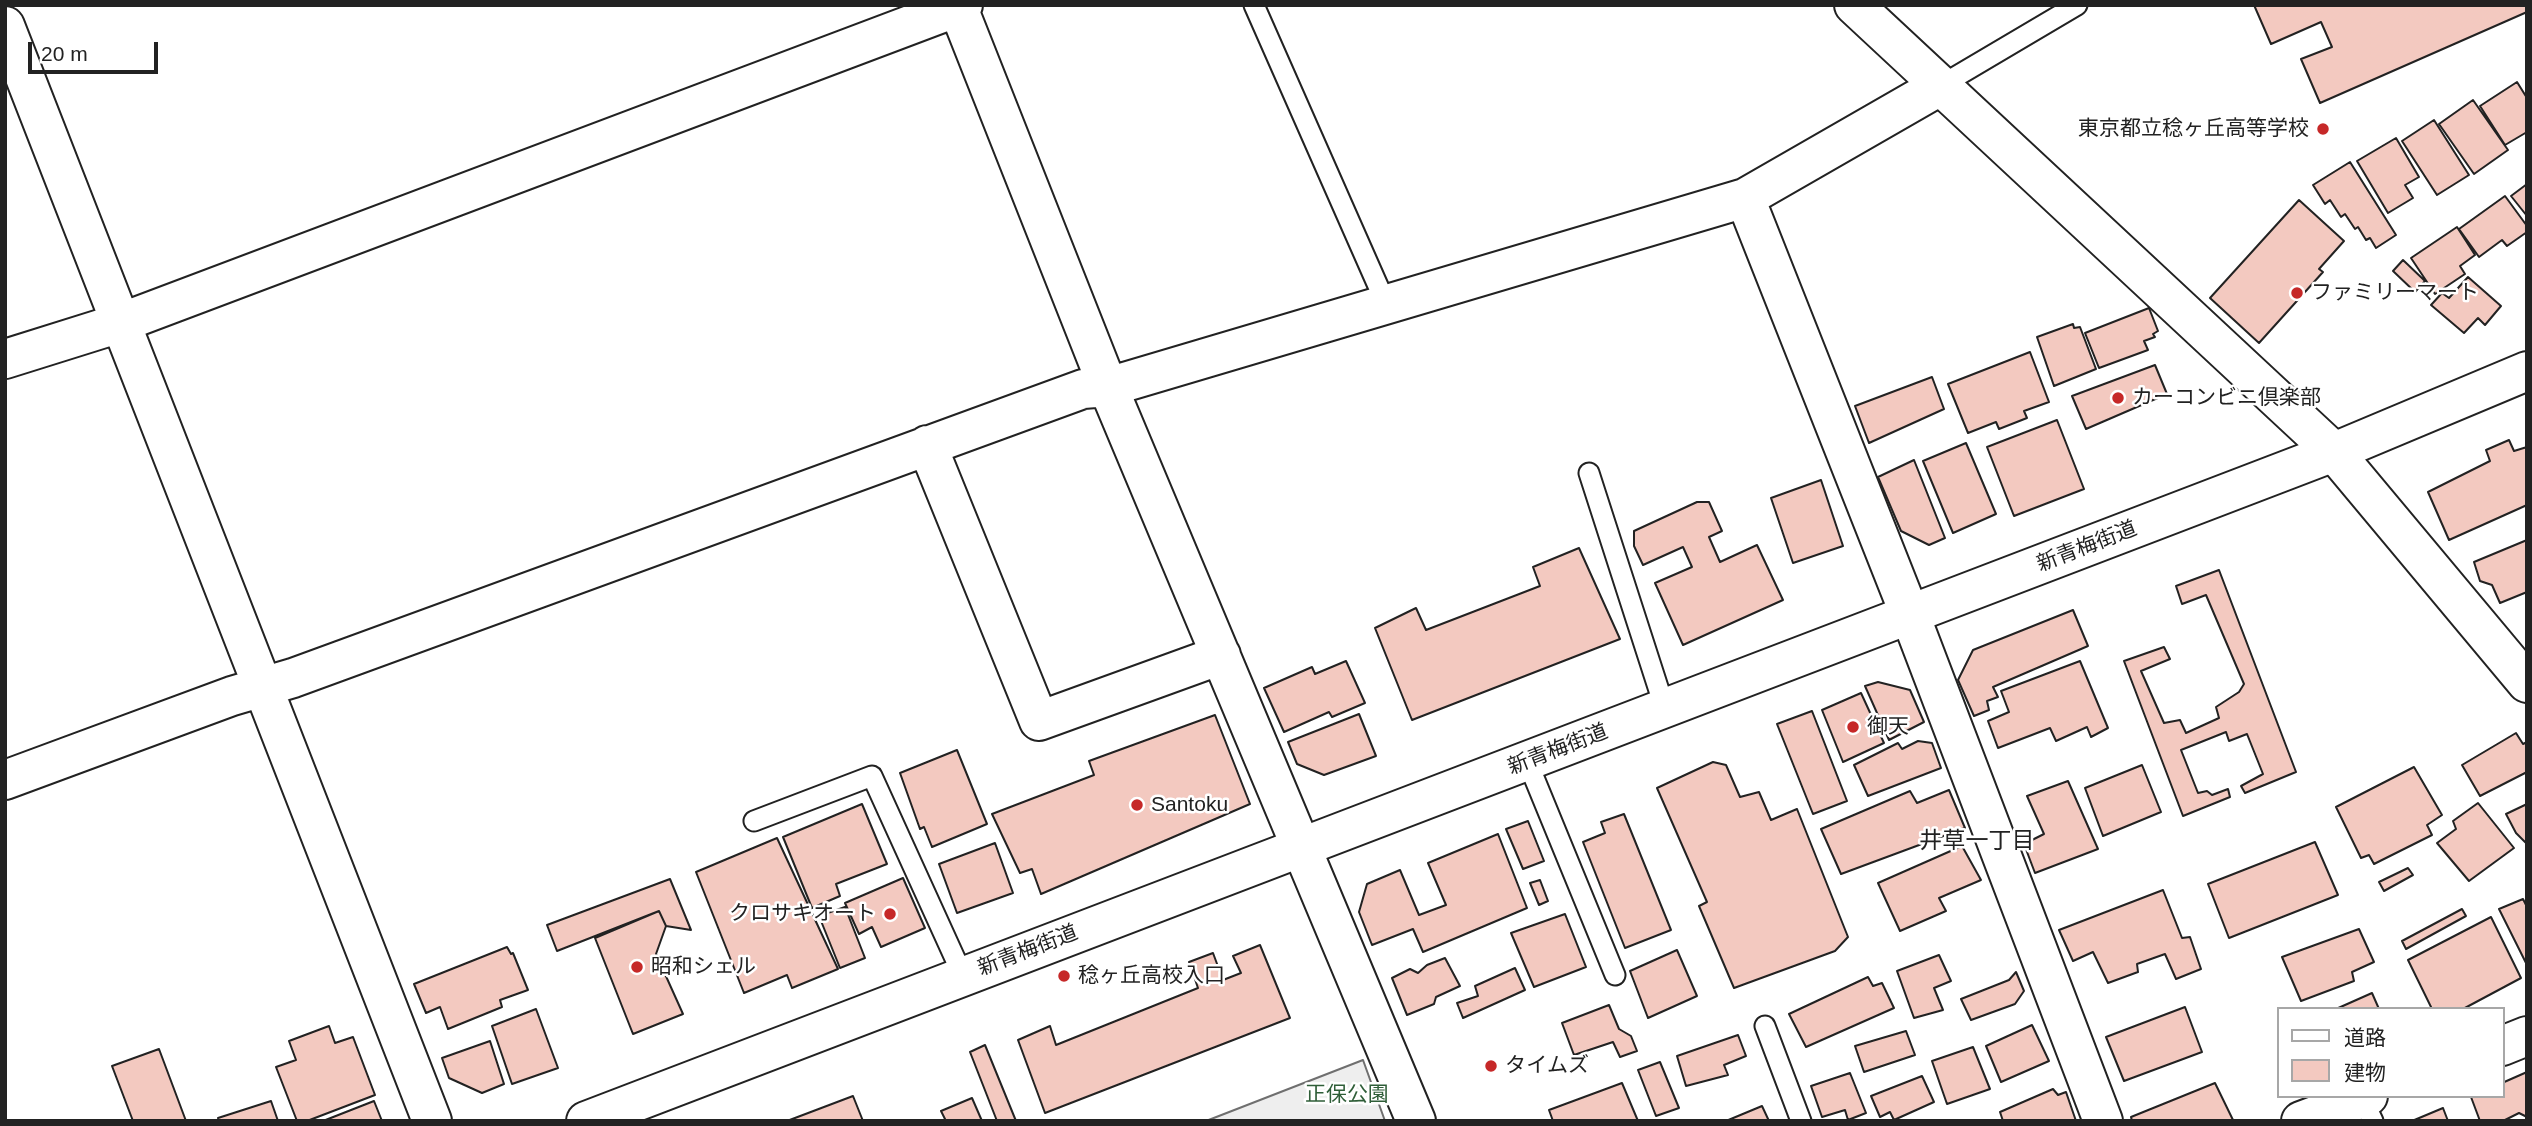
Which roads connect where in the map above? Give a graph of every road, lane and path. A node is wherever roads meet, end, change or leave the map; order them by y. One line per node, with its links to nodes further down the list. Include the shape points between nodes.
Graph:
1 (1254, 5): 8 (lane)
2 (1854, 5): 6 (street)
3 (2077, 5): 6 (lane)
4 (959, 6): 9 (street); 12 (street)
5 (5, 26): 9 (street)
6 (1940, 86): 7 (street); 14 (street)
7 (1745, 198): 8 (street); 16 (street)
8 (1386, 304): 12 (street)
9 (120, 323): 10 (street); 19 (street)
10 (5, 359)
11 (2523, 378): 14 (street, 新青梅街道)
12 (1108, 387): 13 (street, via 1083,389); 17 (street)
13 (927, 445): 17 (street, via 1039,721); 19 (street)
14 (2334, 452): 16 (street, 新青梅街道); 18 (street)
15 (1589, 473): 20 (lane)
16 (1910, 615): 20 (street, 新青梅街道); 35 (street)
17 (1222, 655): 24 (street)
18 (2527, 683)
19 (262, 688): 22 (street); 31 (street)
20 (1665, 709): 21 (street, 新青梅街道)
21 (1528, 763): 24 (street, 新青梅街道); 25 (lane)
22 (5, 780)
23 (754, 821): 26 (lane, via 872,776)
24 (1301, 847): 26 (street, 新青梅街道); 33 (street)
25 (1615, 975)
26 (963, 976): 32 (street, 新青梅街道)
27 (1765, 1026): 34 (lane)
28 (2527, 1037): 29 (street)
29 (2504, 1045)
30 (2368, 1105): 36 (street)
31 (432, 1121)
32 (586, 1121)
33 (1416, 1121)
34 (1801, 1121)
35 (2103, 1121)
36 (2301, 1121)

